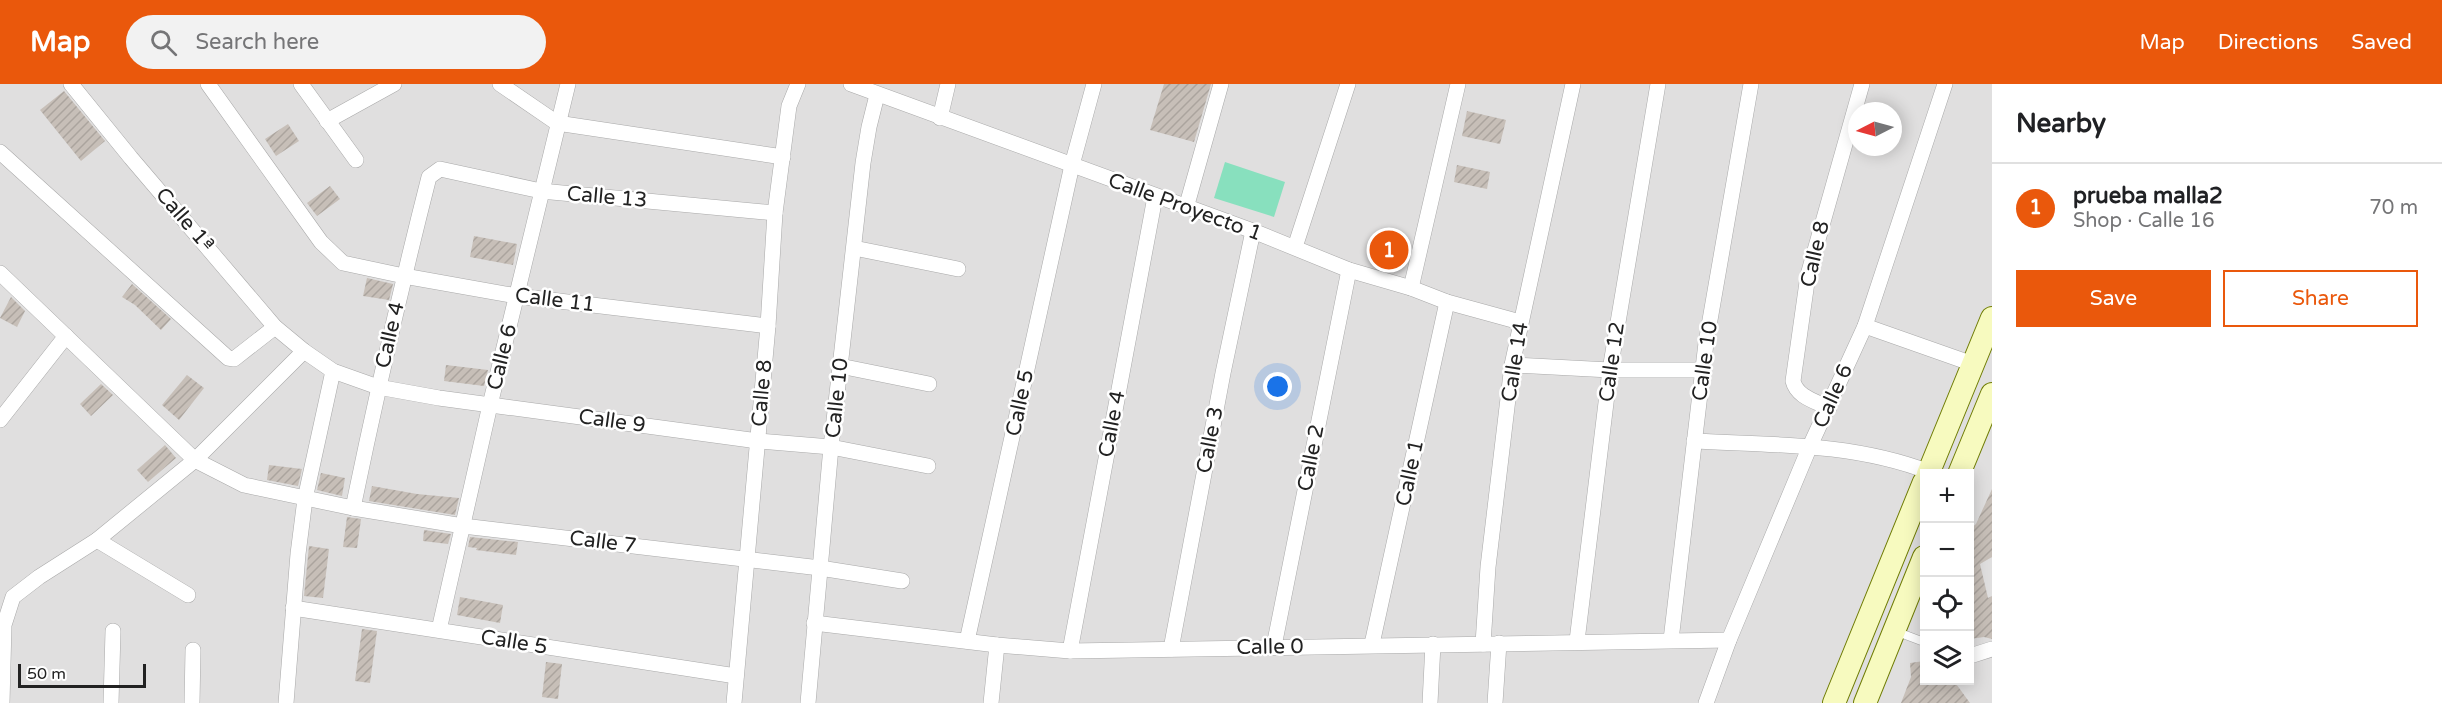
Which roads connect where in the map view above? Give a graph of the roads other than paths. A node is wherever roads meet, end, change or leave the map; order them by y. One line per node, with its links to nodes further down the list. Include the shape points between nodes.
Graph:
1 (72, 84): 46 (street, Calle 1ª)
2 (208, 84): 38 (street, Calle 11, via 321,242 343,263)
3 (301, 84): 21 (street)
4 (394, 84): 21 (street)
5 (500, 84): 22 (street)
6 (568, 84): 22 (street, Calle 6)
7 (798, 84): 24 (street, Calle 8, via 789,106)
8 (851, 84): 19 (street, Calle Proyecto 1)
9 (948, 84): 20 (street)
10 (1094, 84): 26 (street, Calle 5)
11 (1221, 84): 30 (street)
12 (1348, 84): 33 (street)
13 (1458, 84): 39 (street)
14 (1573, 84): 43 (street, Calle 14)
15 (1658, 84): 53 (street, Calle 12)
16 (1751, 84): 54 (street, Calle 10)
17 (1862, 84): 59 (street, Calle 8, via 1808,275 1792,381 1799,394)
18 (1945, 84): 45 (street, Calle 6)
19 (877, 95): 20 (street, Calle Proyecto 1); 34 (street, Calle 10, via 868,127)
20 (940, 118): 26 (street, Calle Proyecto 1)
21 (327, 121): 25 (street)
22 (557, 123): 24 (street); 28 (street, Calle 6)
23 (0, 152): 46 (street, via 228,358 241,356)
24 (783, 157): 31 (street, Calle 8)
25 (356, 160)
26 (1072, 165): 29 (street, Calle Proyecto 1); 88 (street, Calle 5)
27 (440, 169): 28 (street, Calle 13); 38 (street, Calle 4, via 429,177)
28 (541, 191): 31 (street, Calle 13); 40 (street, Calle 6)
29 (1155, 197): 30 (street, Calle Proyecto 1); 99 (street, Calle 4)
30 (1186, 208): 32 (street, Calle Proyecto 1)
31 (775, 213): 44 (street, Calle 8)
32 (1253, 231): 33 (street, Calle Proyecto 1); 96 (street, Calle 3)
33 (1294, 247): 36 (street, Calle Proyecto 1)
34 (854, 248): 35 (street); 51 (street, Calle 10)
35 (958, 269)
36 (1349, 270): 39 (street, Calle Proyecto 1); 95 (street, Calle 2)
37 (0, 273): 47 (street, Calle 7)
38 (404, 276): 40 (street, Calle 11); 56 (street, Calle 4)
39 (1411, 288): 41 (street, Calle Proyecto 1)
40 (517, 296): 44 (street, Calle 11); 58 (street, Calle 6)
41 (1447, 302): 43 (street, Calle Proyecto 1); 91 (street, Calle 1)
42 (1992, 318): 49 (main road)
43 (1520, 322): 50 (street, Calle 14)
44 (768, 326): 61 (street, Calle 8)
45 (1865, 326): 49 (street); 59 (street, Calle 6)
46 (275, 327): 48 (street, Calle 1ª)
47 (66, 336): 60 (street); 65 (street, Calle 7)
48 (304, 351): 52 (street, Calle 9); 65 (street)
49 (1981, 359): 67 (main road)
50 (1512, 365): 53 (street); 93 (street, Calle 14)
51 (840, 366): 55 (street); 64 (street, Calle 10)
52 (333, 370): 56 (street, Calle 9); 71 (street)
53 (1610, 370): 54 (street); 89 (street, Calle 12)
54 (1702, 370): 62 (street, Calle 10)
55 (929, 384)
56 (378, 387): 58 (street, Calle 9); 72 (street, Calle 4)
57 (1992, 394): 68 (main road)
58 (490, 405): 61 (street, Calle 9); 73 (street, Calle 6)
59 (1829, 408): 63 (street, Calle 6)
60 (0, 420)
61 (758, 441): 64 (street, Calle 9); 75 (street, Calle 8)
62 (1694, 441): 63 (street); 86 (street, Calle 10)
63 (1810, 446): 69 (street, via 1880,455); 85 (street, Calle 6)
64 (831, 447): 66 (street, Calle 9); 77 (street, Calle 10)
65 (195, 460): 71 (street, Calle 7, via 244,485); 74 (street)
66 (928, 466)
67 (1930, 469)
68 (1961, 469)
69 (1920, 473)
70 (1920, 493): 112 (main road)
71 (305, 499): 72 (street, Calle 7); 80 (street)
72 (353, 508): 73 (street, Calle 7)
73 (463, 526): 75 (street, Calle 7); 82 (street, Calle 6)
74 (97, 540): 79 (street); 102 (street, via 13,597 4,625)
75 (749, 559): 77 (street, Calle 7); 101 (street, Calle 8)
76 (1920, 567): 83 (main road)
77 (820, 568): 78 (street, Calle 7); 81 (street, Calle 10)
78 (902, 581)
79 (188, 595)
80 (293, 608): 82 (street, Calle 5); 105 (street)
81 (814, 623): 88 (street, Calle 0); 107 (street, Calle 10)
82 (439, 630): 101 (street, Calle 5)
83 (1894, 630): 87 (lane); 113 (main road)
84 (112, 631): 103 (street)
85 (1729, 639): 86 (street, Calle 0); 111 (street, Calle 6)
86 (1671, 640): 89 (street, Calle 0)
87 (1920, 640)
88 (967, 641): 94 (street, Calle 0)
89 (1577, 641): 90 (street, Calle 0)
90 (1500, 643): 93 (street, Calle 0); 110 (street)
91 (1372, 644): 92 (street, Calle 0); 95 (street, Calle 0)
92 (1433, 644): 93 (street, Calle 0); 109 (street)
93 (1483, 644)
94 (997, 645): 99 (street, Calle 0); 108 (street)
95 (1274, 646): 96 (street, Calle 0)
96 (1171, 649): 99 (street, Calle 0)
97 (193, 650): 104 (street)
98 (1992, 650): 100 (street)
99 (1070, 651)
100 (1974, 655)
101 (736, 676): 106 (street, Calle 8)
102 (2, 703)
103 (111, 703)
104 (192, 703)
105 (286, 703)
106 (734, 703)
107 (808, 703)
108 (991, 703)
109 (1430, 703)
110 (1495, 703)
111 (1706, 703)
112 (1834, 703)
113 (1864, 703)

